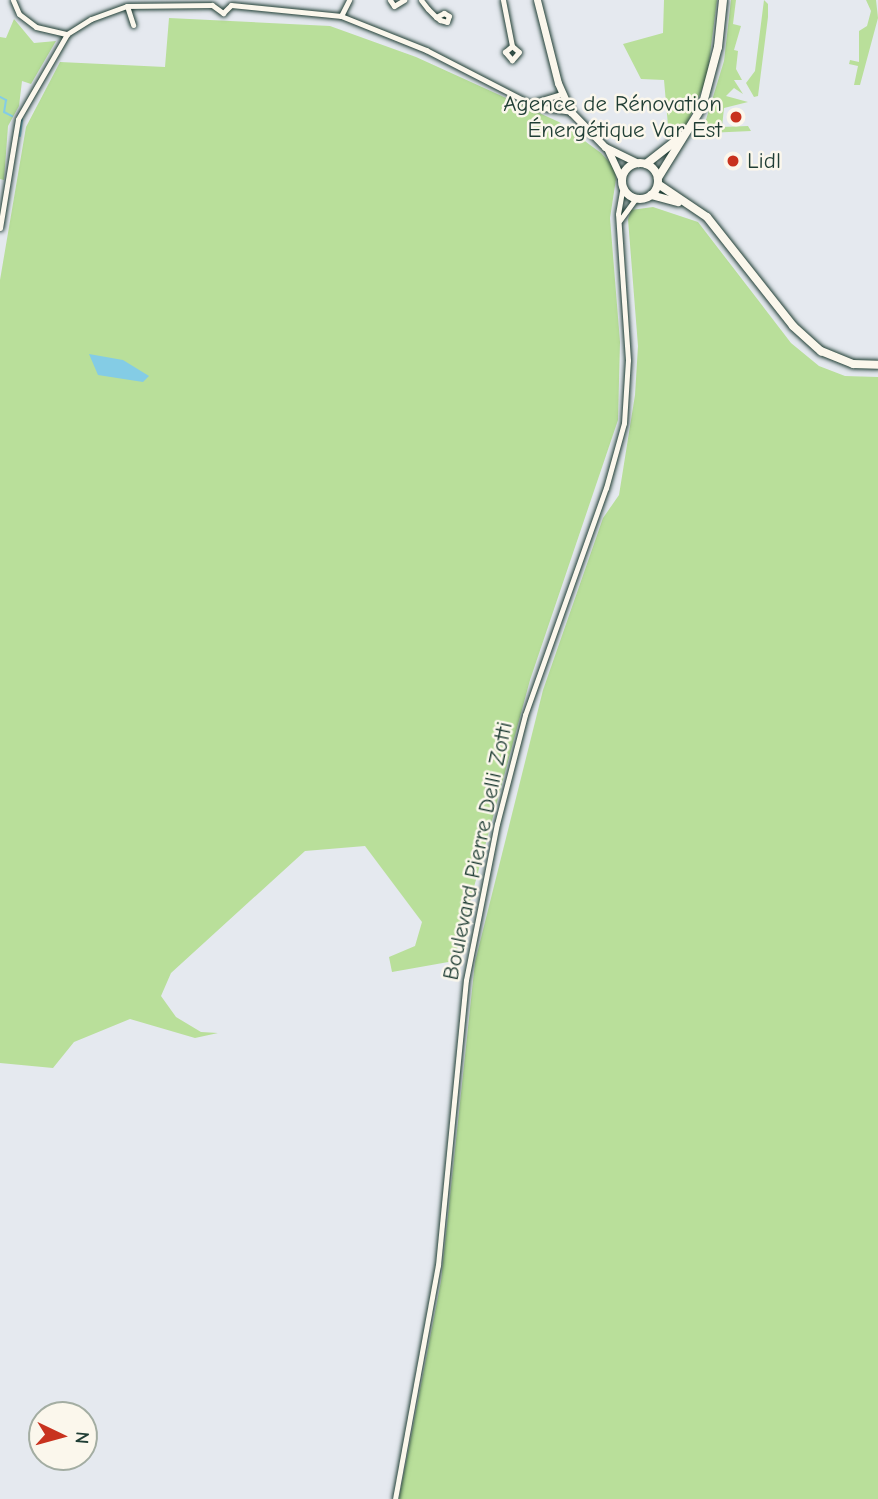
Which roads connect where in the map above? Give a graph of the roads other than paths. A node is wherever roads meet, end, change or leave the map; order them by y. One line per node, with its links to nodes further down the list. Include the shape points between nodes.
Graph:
1 (13, 0): 15 (street, via 19,13 36,27)
2 (349, 0): 12 (street)
3 (390, 0): 4 (street, via 394,6)
4 (401, 0)
5 (421, 0): 13 (street)
6 (503, 0): 16 (street)
7 (537, 0): 17 (street)
8 (723, 0): 20 (main road, via 711,79)
9 (213, 2): 10 (street, via 223,13); 11 (street)
10 (230, 3): 12 (street)
11 (127, 6): 14 (street); 15 (street)
12 (341, 16): 18 (street, via 410,43)
13 (436, 17)
14 (134, 25)
15 (67, 34): 29 (street, via 18,119)
16 (512, 46)
17 (562, 94): 18 (street); 19 (street)
18 (531, 103): 19 (street)
19 (571, 112): 21 (street)
20 (696, 119): 22 (main road, via 671,147); 23 (main road)
21 (605, 147): 22 (street); 24 (street)
22 (642, 164): 23 (main road); 24 (main road, via 627,169)
23 (658, 181): 25 (main road); 27 (main road)
24 (623, 183): 26 (main road); 28 (street, Boulevard Pierre Delli Zotti)
25 (651, 195): 26 (main road); 27 (main road)
26 (636, 198): 28 (street)
27 (685, 203): 30 (main road, via 707,217 805,338 835,358)
28 (619, 222): 31 (street, Boulevard Pierre Delli Zotti, via 628,360 624,423 606,488 525,715 497,824 466,980 438,1265)
29 (0, 228)
30 (878, 365)
31 (395, 1499)

